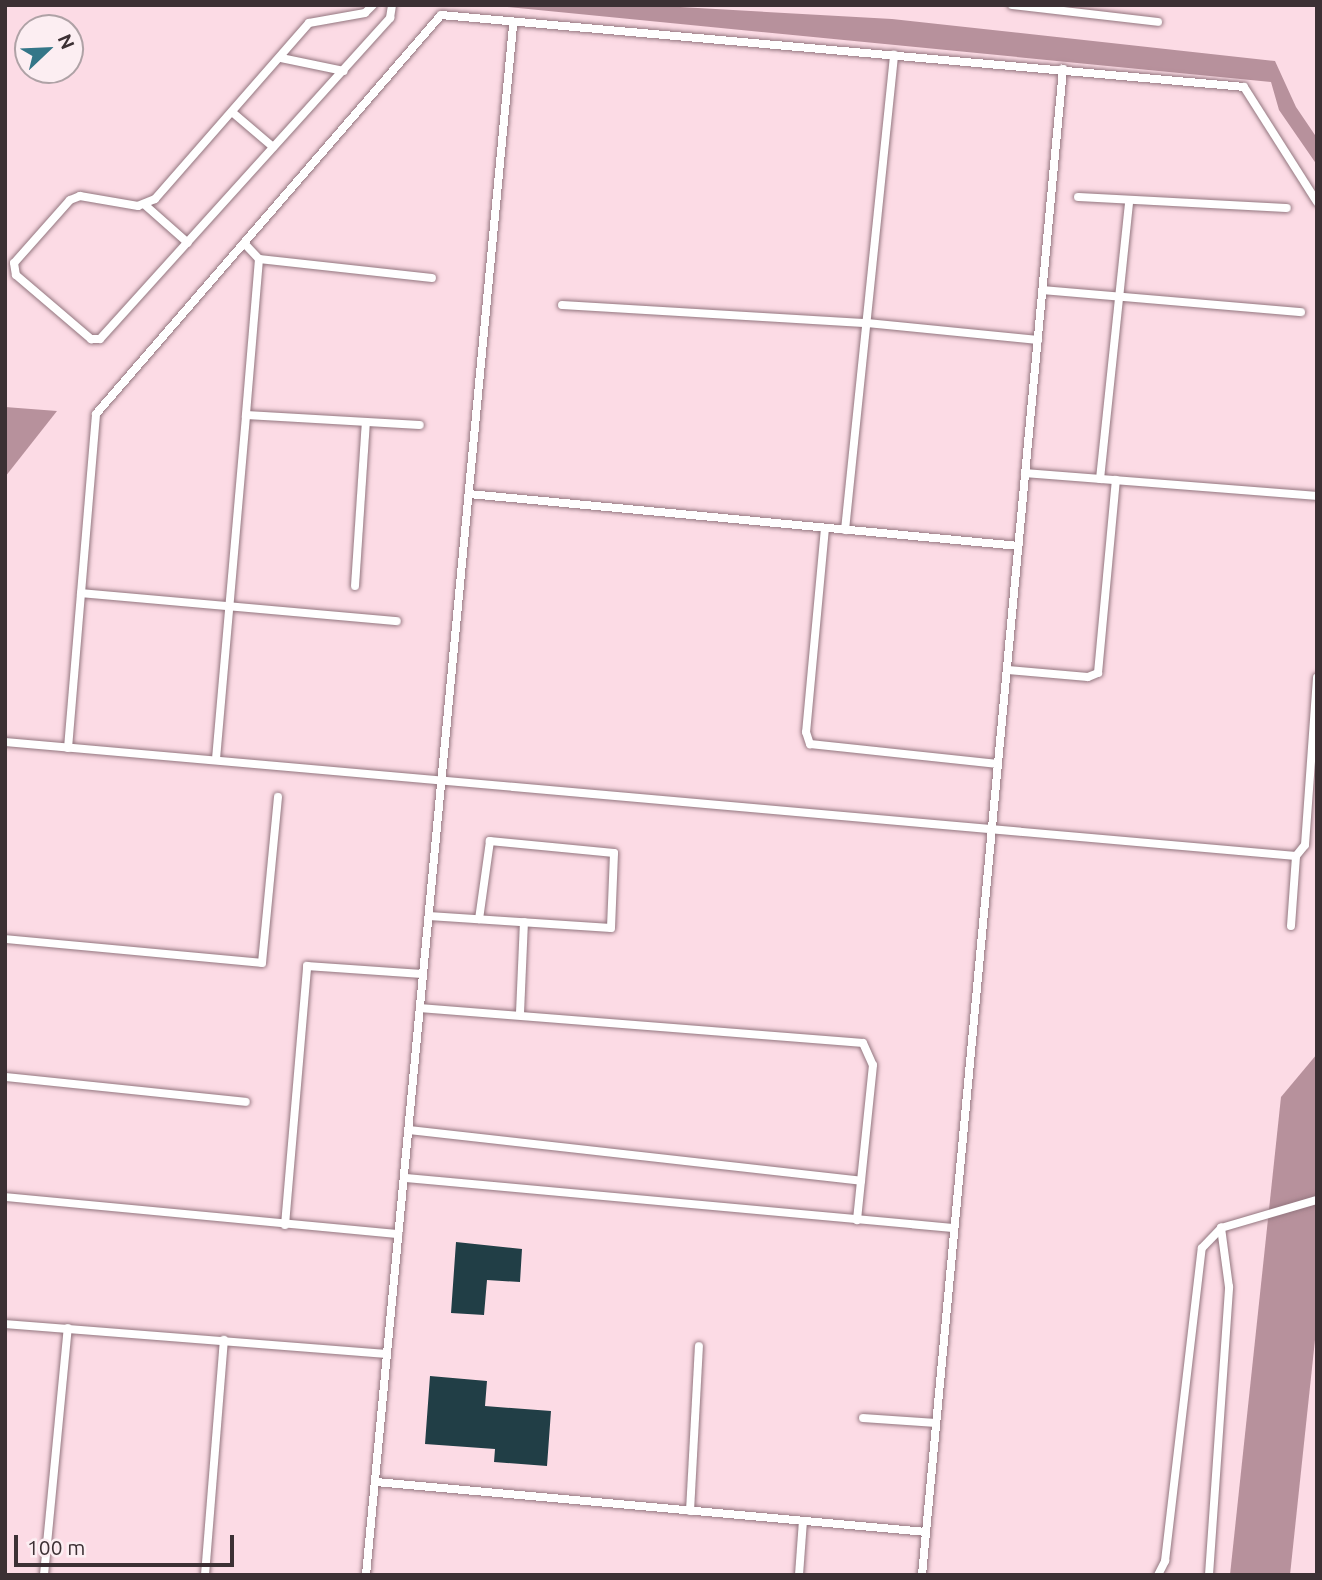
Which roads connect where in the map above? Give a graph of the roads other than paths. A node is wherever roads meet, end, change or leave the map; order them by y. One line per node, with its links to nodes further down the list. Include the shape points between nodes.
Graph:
1 (373, 5): 7 (lane, via 365,13 309,23)
2 (392, 5): 9 (lane, via 390,18)
3 (1012, 5): 4 (lane)
4 (1158, 22)
5 (513, 25): 6 (lane); 18 (lane, via 441,15); 33 (lane)
6 (894, 55): 8 (lane); 25 (lane)
7 (281, 58): 9 (lane); 10 (lane)
8 (1063, 68): 14 (lane, via 1244,87); 21 (lane)
9 (344, 71): 11 (lane)
10 (232, 112): 11 (lane); 15 (lane)
11 (273, 147): 17 (lane)
12 (1078, 197): 13 (lane)
13 (1129, 202): 16 (lane); 22 (lane)
14 (1317, 202)
15 (145, 205): 17 (lane); 17 (lane, via 75,197 12,270 95,340 105,335)
16 (1286, 208)
17 (188, 243)
18 (244, 243): 19 (lane); 39 (lane, via 96,414)
19 (259, 259): 20 (lane); 27 (lane)
20 (432, 278)
21 (1042, 290): 22 (lane); 26 (lane)
22 (1119, 297): 24 (lane); 31 (lane)
23 (562, 305): 25 (lane)
24 (1300, 312)
25 (867, 323): 26 (lane); 36 (lane)
26 (1038, 340): 30 (lane)
27 (246, 415): 28 (lane); 40 (lane)
28 (366, 422): 29 (lane); 38 (lane)
29 (420, 425)
30 (1026, 473): 31 (lane); 37 (lane)
31 (1100, 479): 32 (lane)
32 (1116, 480): 34 (lane); 42 (lane, via 1098,673 1088,677)
33 (469, 494): 35 (lane); 48 (lane)
34 (1317, 496)
35 (825, 528): 36 (lane); 47 (lane, via 806,732 810,744)
36 (845, 530): 37 (lane)
37 (1019, 546): 42 (lane)
38 (355, 586)
39 (81, 593): 40 (lane); 45 (lane)
40 (228, 606): 41 (lane); 46 (lane)
41 (397, 621)
42 (1008, 670): 47 (lane)
43 (1317, 677): 51 (lane, via 1304,845)
44 (5, 742): 45 (lane)
45 (68, 748): 46 (lane)
46 (216, 759): 48 (lane)
47 (999, 764): 50 (lane)
48 (443, 779): 50 (lane); 52 (lane)
49 (278, 797): 56 (lane, via 262,963)
50 (992, 828): 51 (lane); 69 (lane)
51 (1296, 856): 55 (lane)
52 (429, 916): 53 (lane); 57 (lane)
53 (479, 919): 54 (lane); 54 (lane, via 490,841 614,853 611,928)
54 (524, 922): 59 (lane)
55 (1291, 926)
56 (5, 939)
57 (422, 974): 58 (lane); 68 (lane, via 307,967)
58 (420, 1008): 59 (lane); 62 (lane)
59 (520, 1013): 64 (lane, via 863,1043 873,1065)
60 (5, 1077): 61 (lane)
61 (246, 1102)
62 (409, 1130): 63 (lane); 64 (lane)
63 (406, 1178): 67 (lane); 71 (lane)
64 (861, 1181): 67 (lane)
65 (5, 1197): 68 (lane)
66 (1317, 1200): 70 (lane)
67 (857, 1220): 69 (lane)
68 (285, 1225): 71 (lane)
69 (953, 1228): 78 (lane)
70 (1222, 1228): 88 (lane, via 1202,1248 1197,1262 1166,1561); 89 (lane, via 1229,1287)
71 (398, 1234): 76 (lane)
72 (5, 1324): 73 (lane)
73 (68, 1328): 74 (lane); 83 (lane)
74 (224, 1340): 76 (lane); 84 (lane)
75 (699, 1346): 80 (lane)
76 (386, 1354): 79 (lane)
77 (863, 1418): 78 (lane)
78 (936, 1423): 82 (lane)
79 (376, 1482): 80 (lane); 85 (lane)
80 (690, 1511): 81 (lane)
81 (803, 1521): 82 (lane); 86 (lane)
82 (926, 1532): 87 (lane)
83 (44, 1575)
84 (205, 1575)
85 (366, 1575)
86 (799, 1575)
87 (922, 1575)
88 (1158, 1575)
89 (1209, 1575)

